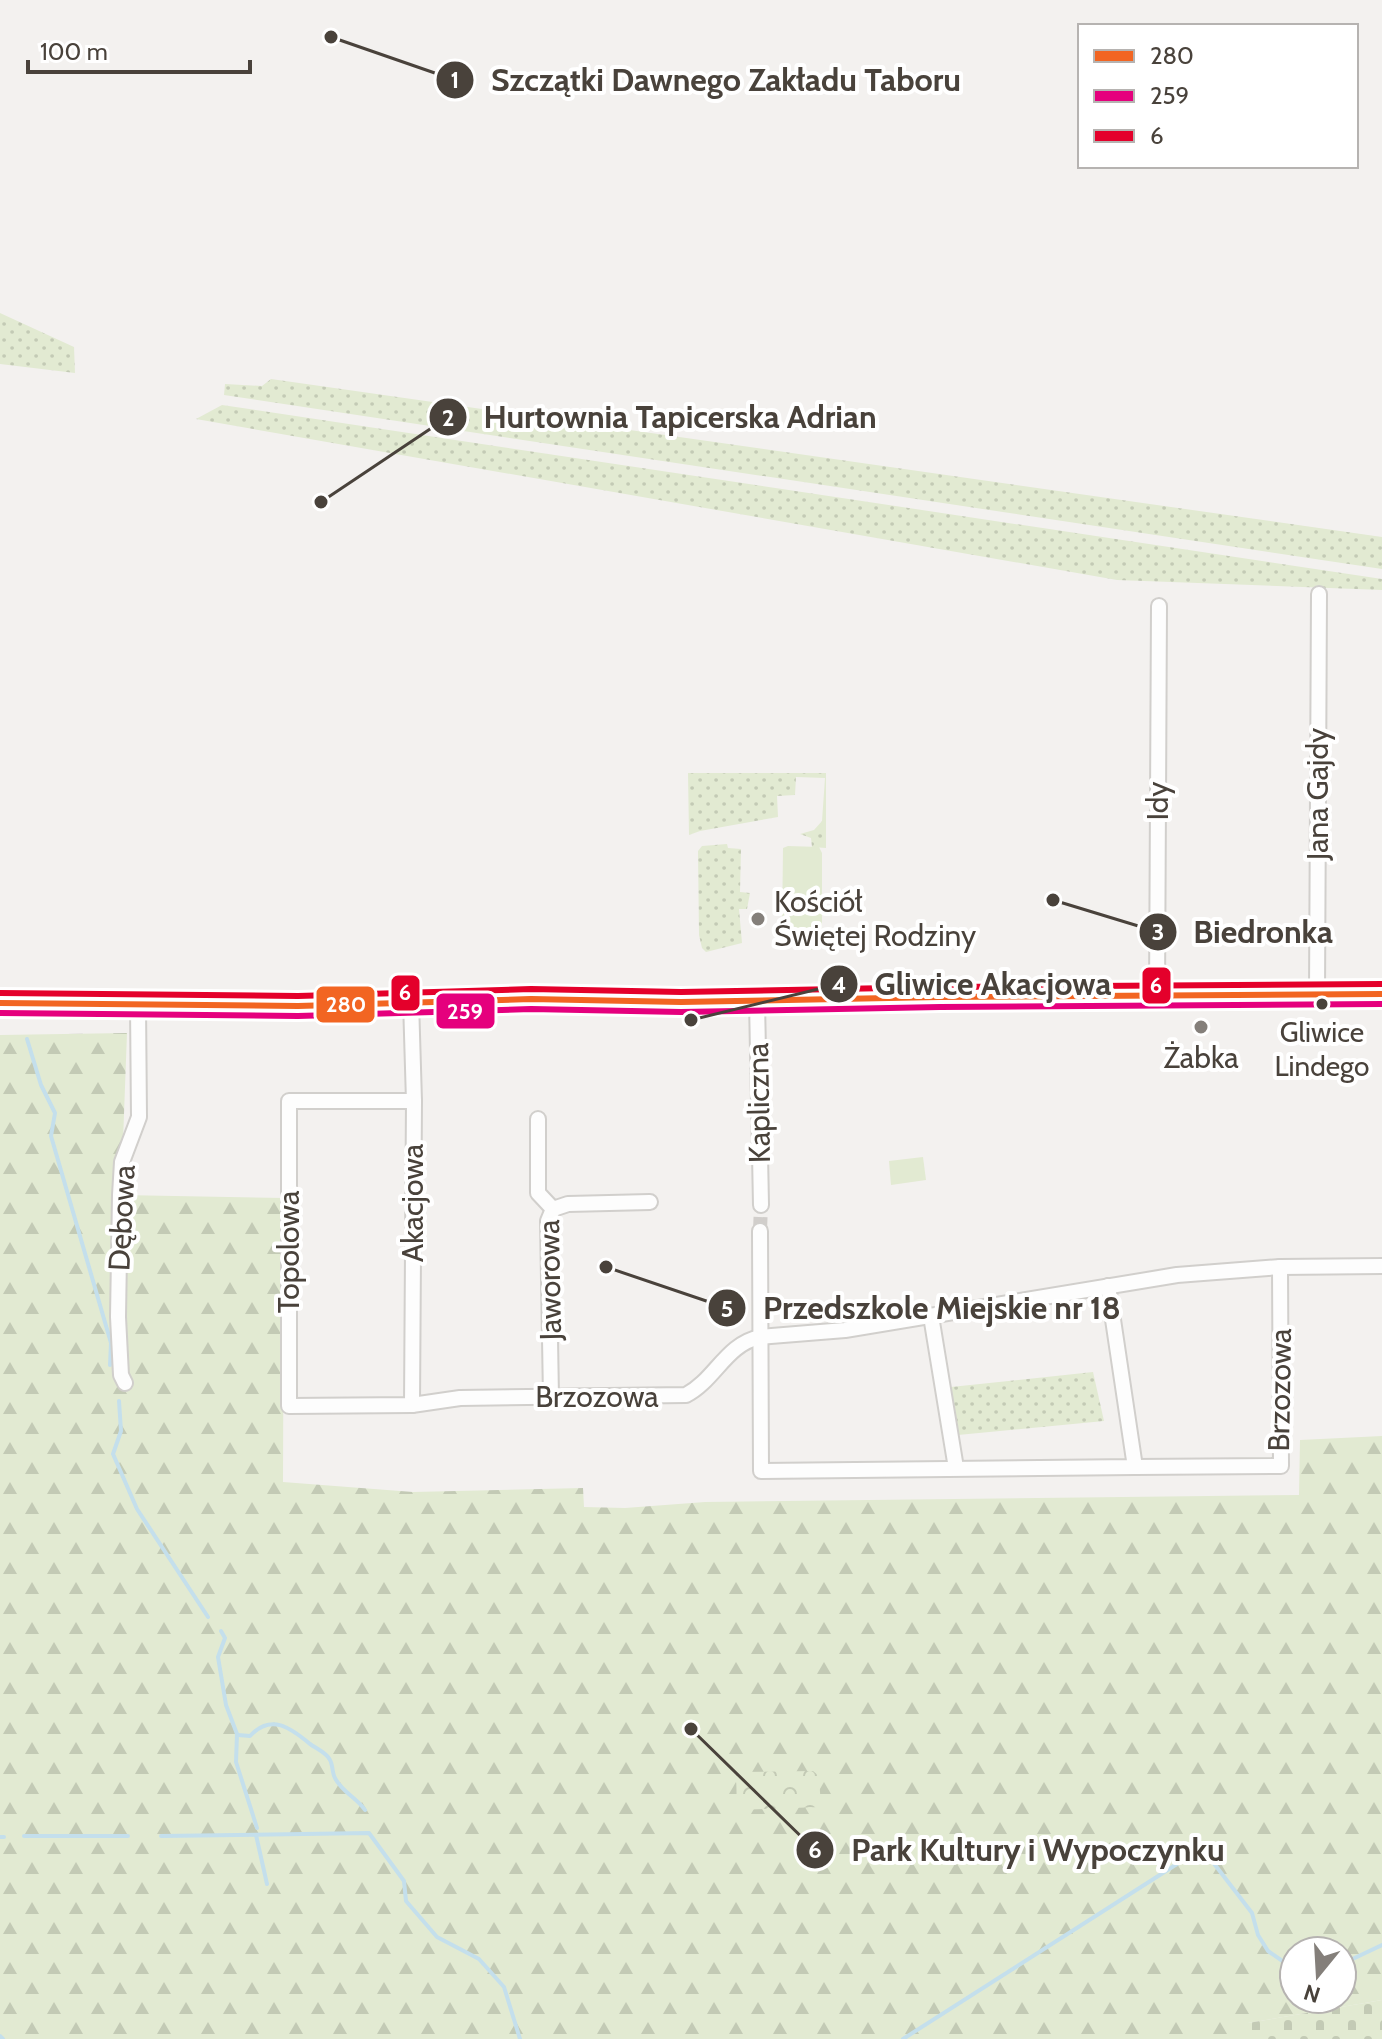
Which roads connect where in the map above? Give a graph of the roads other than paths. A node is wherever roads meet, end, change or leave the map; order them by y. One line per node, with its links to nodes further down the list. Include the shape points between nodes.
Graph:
1 (1319, 594): 5 (street, Jana Gajdy)
2 (1159, 606): 4 (street, Idy)
3 (1382, 994): 5 (main road)
4 (1157, 995): 5 (main road); 7 (main road)
5 (1317, 995)
6 (411, 1001): 7 (main road); 9 (main road); 10 (street, Akacjowa)
7 (757, 1001): 13 (street, Kapliczna)
8 (0, 1003): 9 (main road)
9 (138, 1006): 21 (street, Dębowa, via 139,1117 122,1162 120,1195 118,1317)
10 (414, 1101): 23 (street, Akacjowa); 23 (street, Topolowa, via 289,1101 289,1406)
11 (538, 1119): 14 (street, Jaworowa, via 538,1193)
12 (650, 1202): 14 (street)
13 (761, 1205)
14 (553, 1209): 22 (street, Jaworowa, via 548,1221)
15 (760, 1231): 20 (street)
16 (1382, 1266): 17 (street, Brzozowa)
17 (1280, 1267): 18 (street, Brzozowa); 24 (street, Brzozowa, via 1281,1466)
18 (1108, 1286): 19 (street, Brzozowa); 24 (street)
19 (931, 1316): 20 (street, Brzozowa, via 826,1333); 25 (street)
20 (760, 1337): 22 (street, Brzozowa, via 734,1349 686,1395); 25 (street, Brzozowa, via 761,1471)
21 (125, 1383)
22 (551, 1397): 23 (street, Brzozowa, via 460,1398)
23 (412, 1405)
24 (1135, 1467): 25 (street, Brzozowa)
25 (956, 1468)

